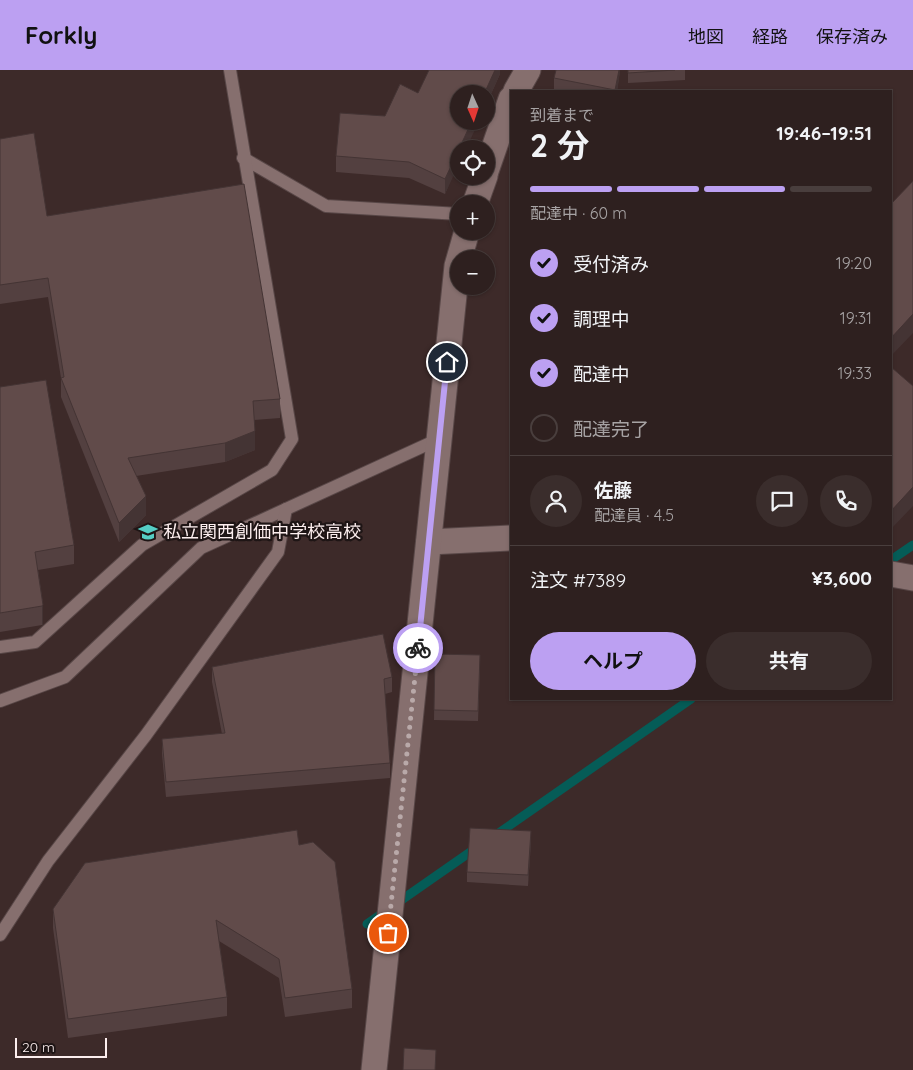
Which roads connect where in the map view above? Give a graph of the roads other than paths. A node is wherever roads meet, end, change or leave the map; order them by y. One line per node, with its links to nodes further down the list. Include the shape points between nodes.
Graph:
1 (230, 70): 6 (lane)
2 (528, 70): 3 (street)
3 (517, 90)
4 (510, 102): 5 (street)
5 (495, 145)
6 (243, 158): 7 (lane, via 326,206); 15 (lane, via 292,439 272,470 142,545 35,642)
7 (450, 213)
8 (464, 240): 9 (street, via 457,266)
9 (439, 439): 10 (lane); 12 (street)
10 (286, 509): 16 (lane, via 202,548 65,678); 17 (lane, via 278,552 146,735 48,861)
11 (510, 538): 12 (street)
12 (428, 542): 18 (street)
13 (892, 574): 14 (street)
14 (913, 578)
15 (0, 648)
16 (0, 702)
17 (0, 935)
18 (374, 1070)

